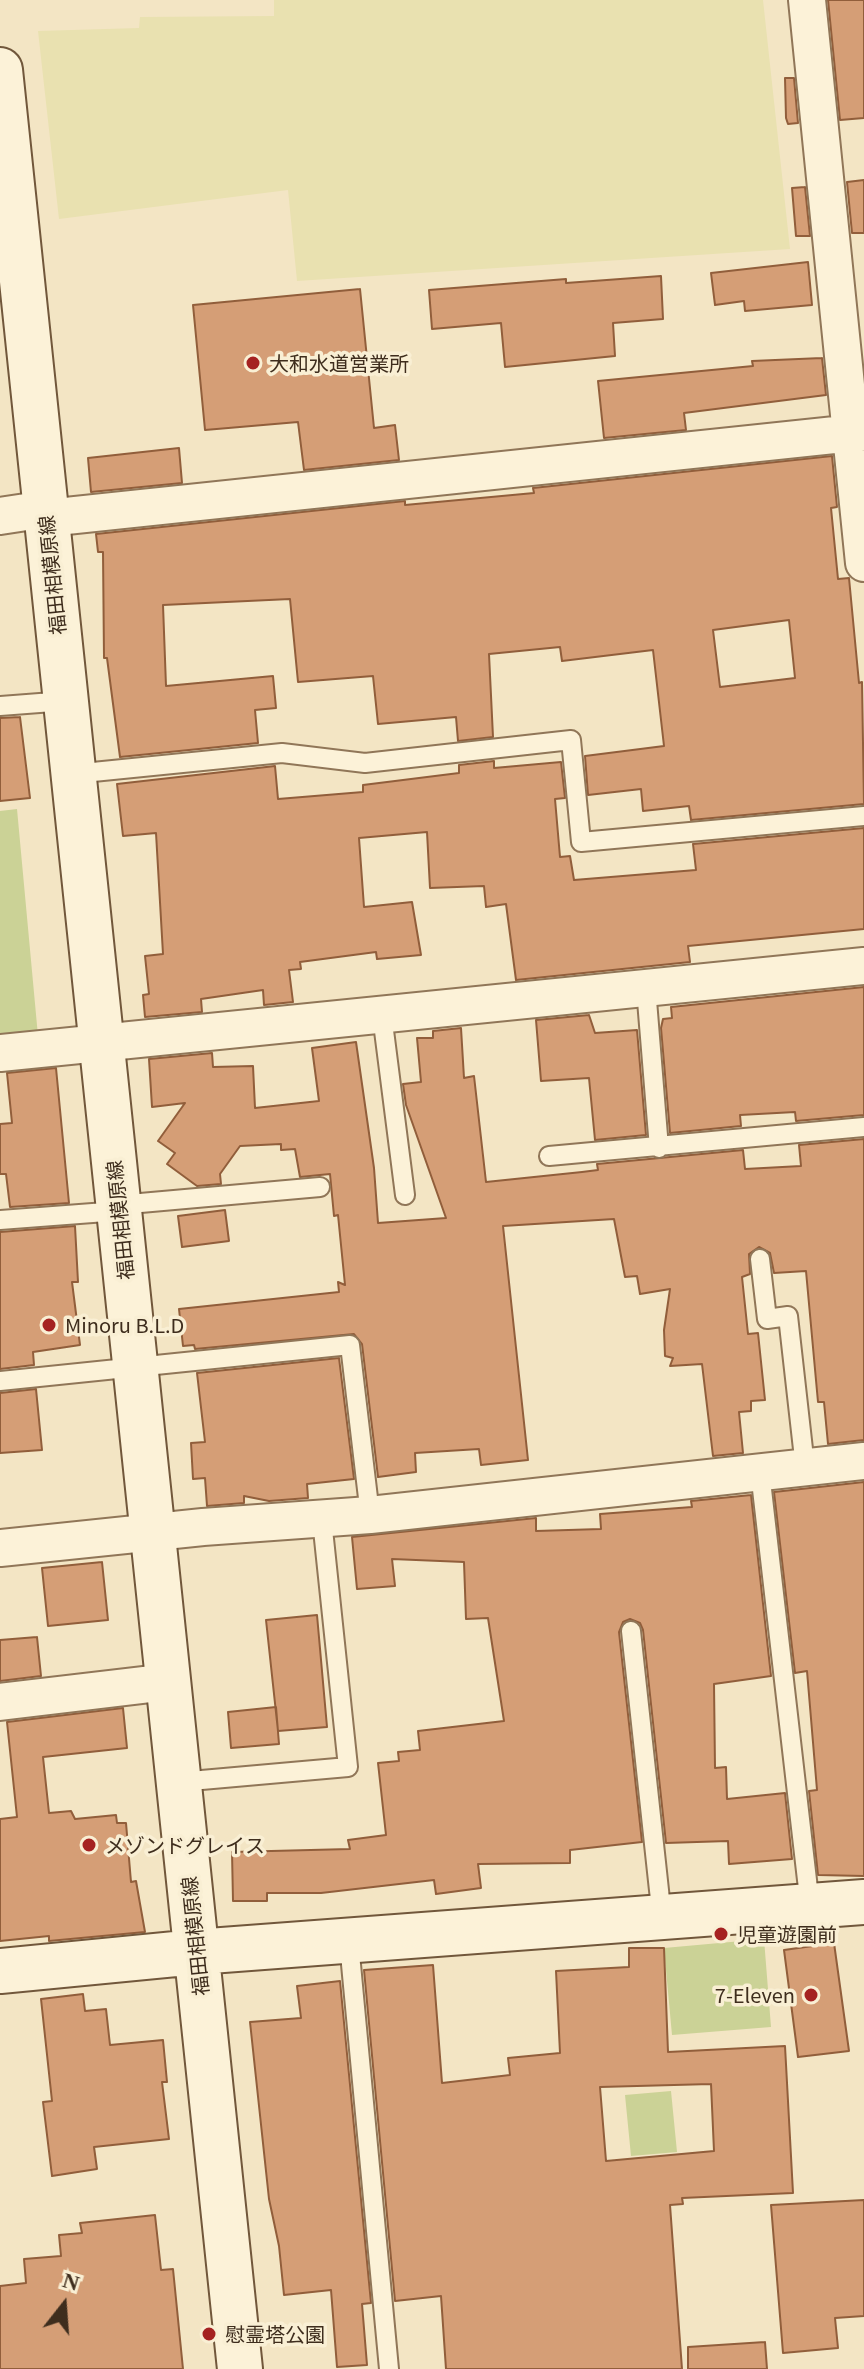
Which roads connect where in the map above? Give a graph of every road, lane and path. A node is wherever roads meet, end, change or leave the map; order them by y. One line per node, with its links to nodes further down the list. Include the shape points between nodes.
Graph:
1 (807, 0): 3 (street)
2 (0, 70): 4 (street, 福田相模原線)
3 (857, 433): 4 (street); 6 (street)
4 (46, 514): 5 (street); 7 (street, 福田相模原線)
5 (0, 516)
6 (864, 563)
7 (66, 701): 8 (lane); 9 (street, 福田相模原線)
8 (0, 706)
9 (73, 774): 10 (lane, via 282,753 365,763 571,740 581,842); 14 (street, 福田相模原線)
10 (864, 816)
11 (864, 966): 12 (street)
12 (646, 988): 13 (street); 17 (lane)
13 (382, 1015): 14 (street); 20 (lane)
14 (101, 1042): 15 (street); 21 (street, 福田相模原線)
15 (0, 1053)
16 (864, 1127): 17 (lane)
17 (659, 1148): 18 (lane)
18 (549, 1156)
19 (320, 1187): 21 (lane)
20 (405, 1195)
21 (119, 1208): 22 (lane); 24 (street, 福田相模原線)
22 (0, 1220)
23 (760, 1259): 27 (lane, via 767,1319 788,1316)
24 (135, 1368): 25 (lane); 29 (lane, via 350,1345); 31 (street, 福田相模原線)
25 (0, 1381)
26 (864, 1461): 27 (street)
27 (805, 1467): 28 (street)
28 (760, 1472): 29 (street); 38 (lane)
29 (370, 1515): 30 (street)
30 (322, 1520): 31 (street); 36 (lane, via 348,1767)
31 (152, 1532): 32 (street); 34 (street, 福田相模原線)
32 (0, 1548)
33 (631, 1631): 39 (lane)
34 (168, 1682): 35 (street); 36 (street, 福田相模原線)
35 (0, 1702)
36 (179, 1782): 41 (street, 福田相模原線)
37 (864, 1902): 38 (street)
38 (810, 1906): 39 (street)
39 (662, 1918): 40 (street)
40 (349, 1943): 41 (street); 44 (lane)
41 (196, 1952): 42 (street); 43 (street, 福田相模原線)
42 (0, 1971)
43 (240, 2369)
44 (389, 2369)

